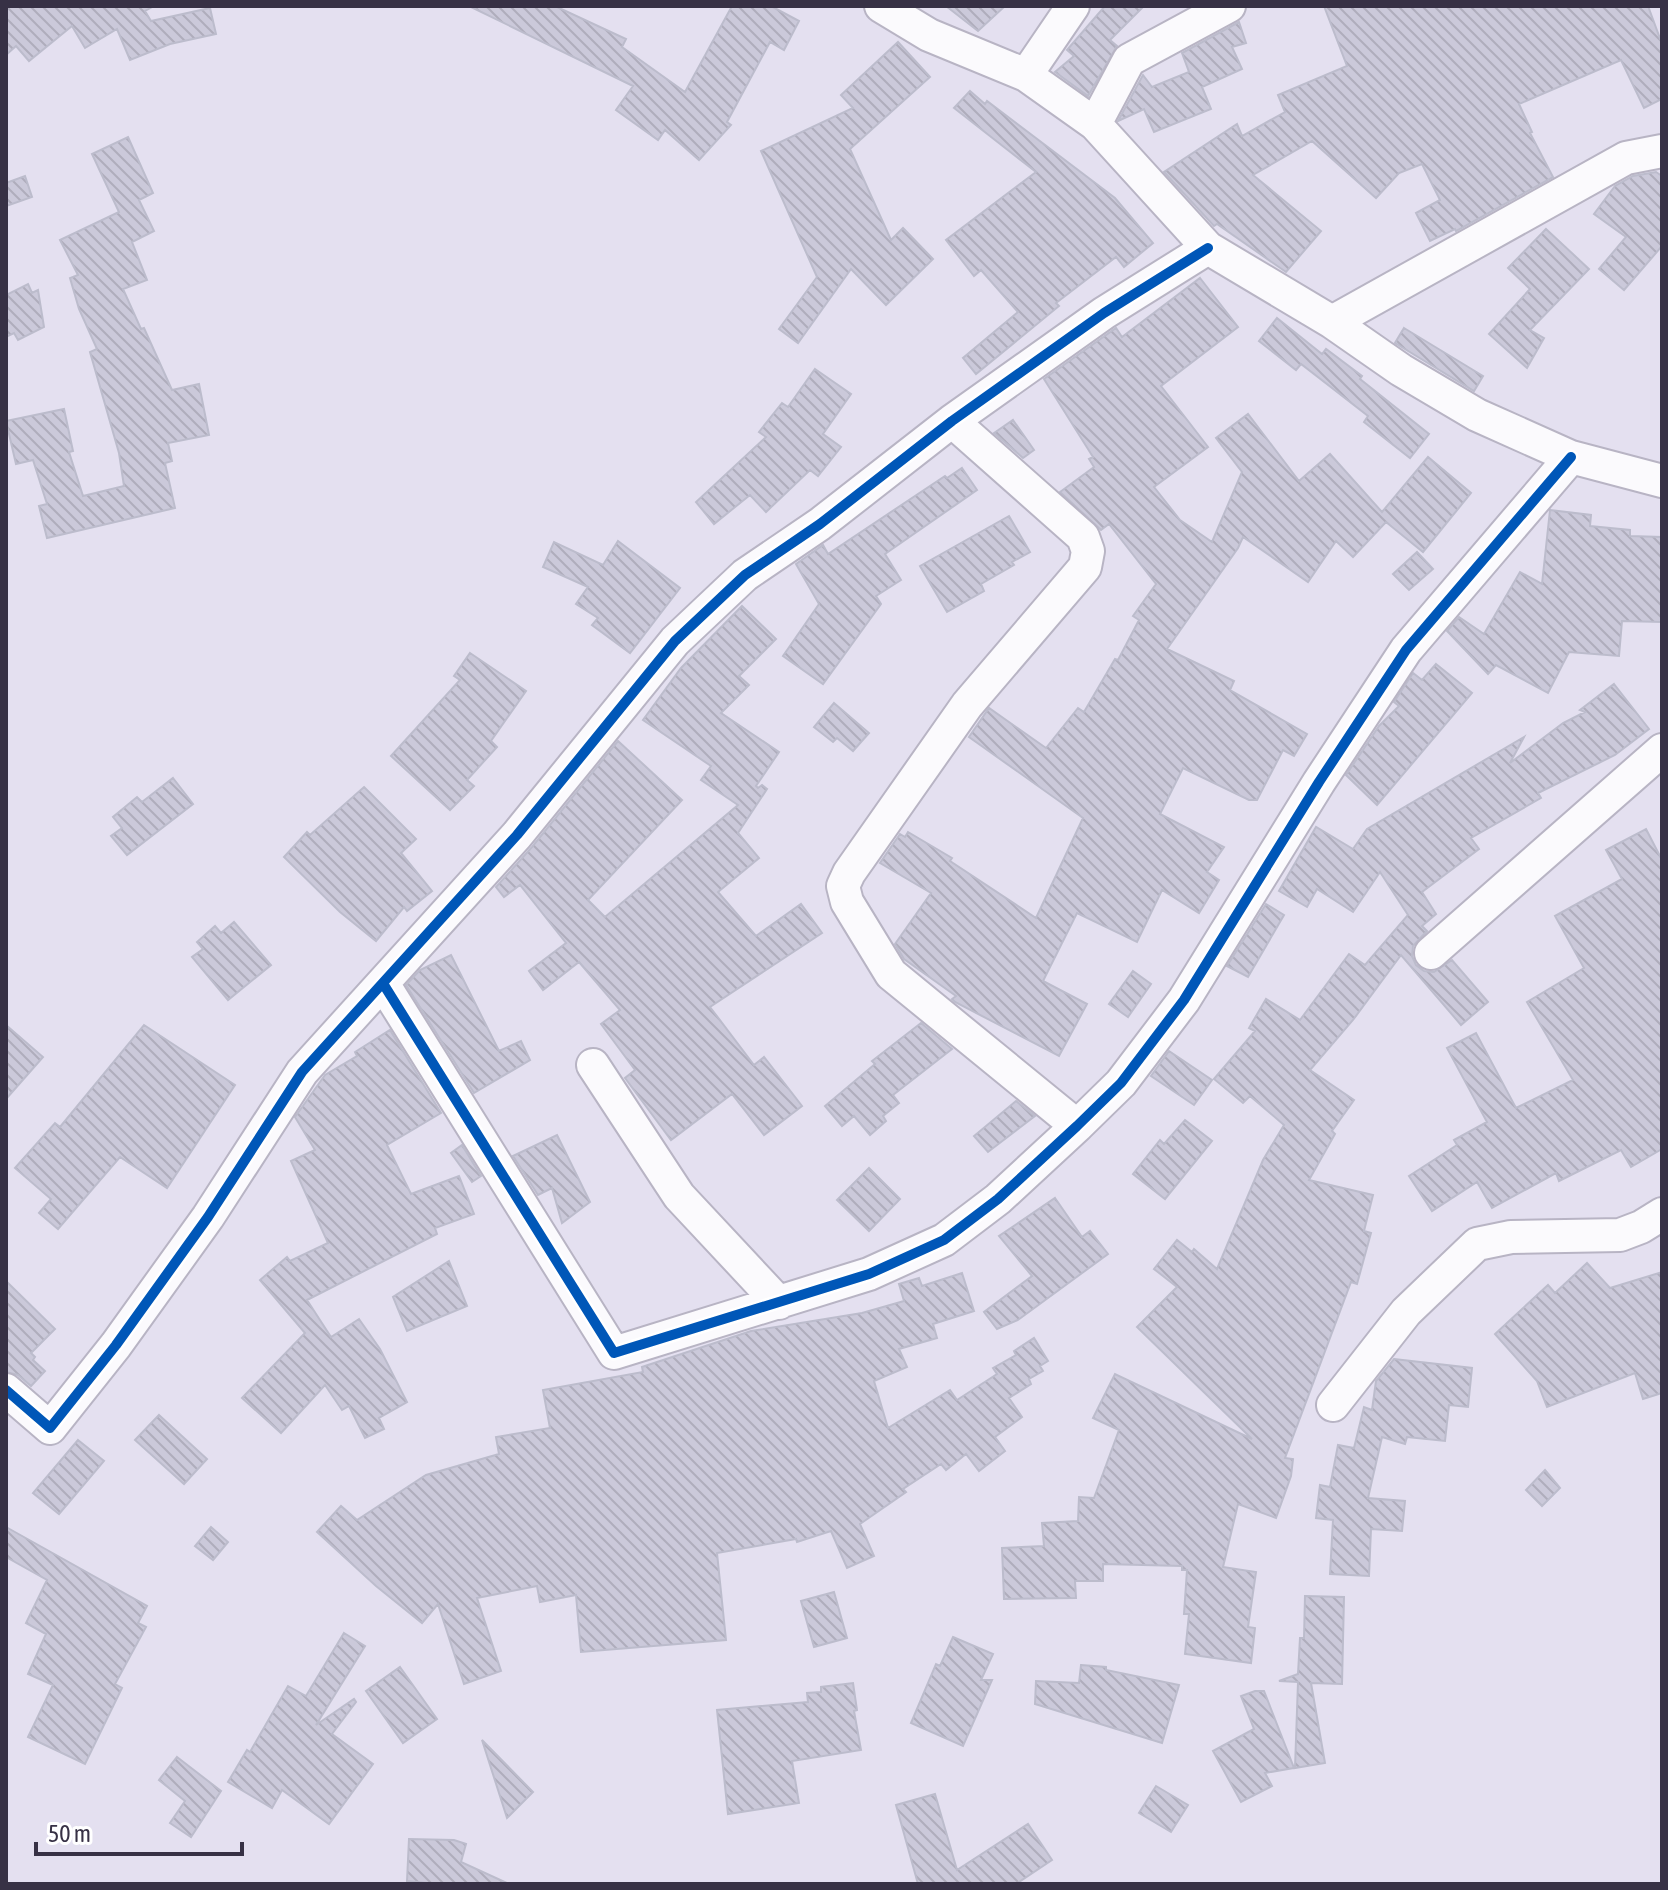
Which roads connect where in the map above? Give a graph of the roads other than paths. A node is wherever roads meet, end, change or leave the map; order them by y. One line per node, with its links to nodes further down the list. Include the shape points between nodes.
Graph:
1 (881, 6): 4 (street, via 929,35)
2 (1073, 6): 4 (street)
3 (1229, 6): 5 (street, via 1129,60)
4 (1026, 75): 5 (street)
5 (1095, 124): 7 (street)
6 (1662, 151): 8 (street, via 1626,158)
7 (1208, 248): 8 (street); 9 (street, via 1104,313)
8 (1332, 322): 10 (street, via 1477,415)
9 (952, 421): 14 (street, via 745,575 675,641 517,835); 16 (street, via 1083,537 1088,551 1085,567 967,705 843,886 847,902 891,974)
10 (1571, 457): 11 (street); 16 (street, via 1406,650 1184,1000 1121,1083)
11 (1662, 481)
12 (1662, 750): 13 (street)
13 (1431, 953)
14 (384, 985): 18 (street, via 614,1353); 19 (street, via 302,1072 208,1217 50,1428)
15 (593, 1065): 18 (street, via 679,1196)
16 (1077, 1126): 18 (street, via 998,1199 944,1240 869,1274)
17 (1662, 1214): 20 (street, via 1620,1235 1511,1237 1477,1244 1406,1312)
18 (779, 1303)
19 (6, 1390)
20 (1333, 1405)

